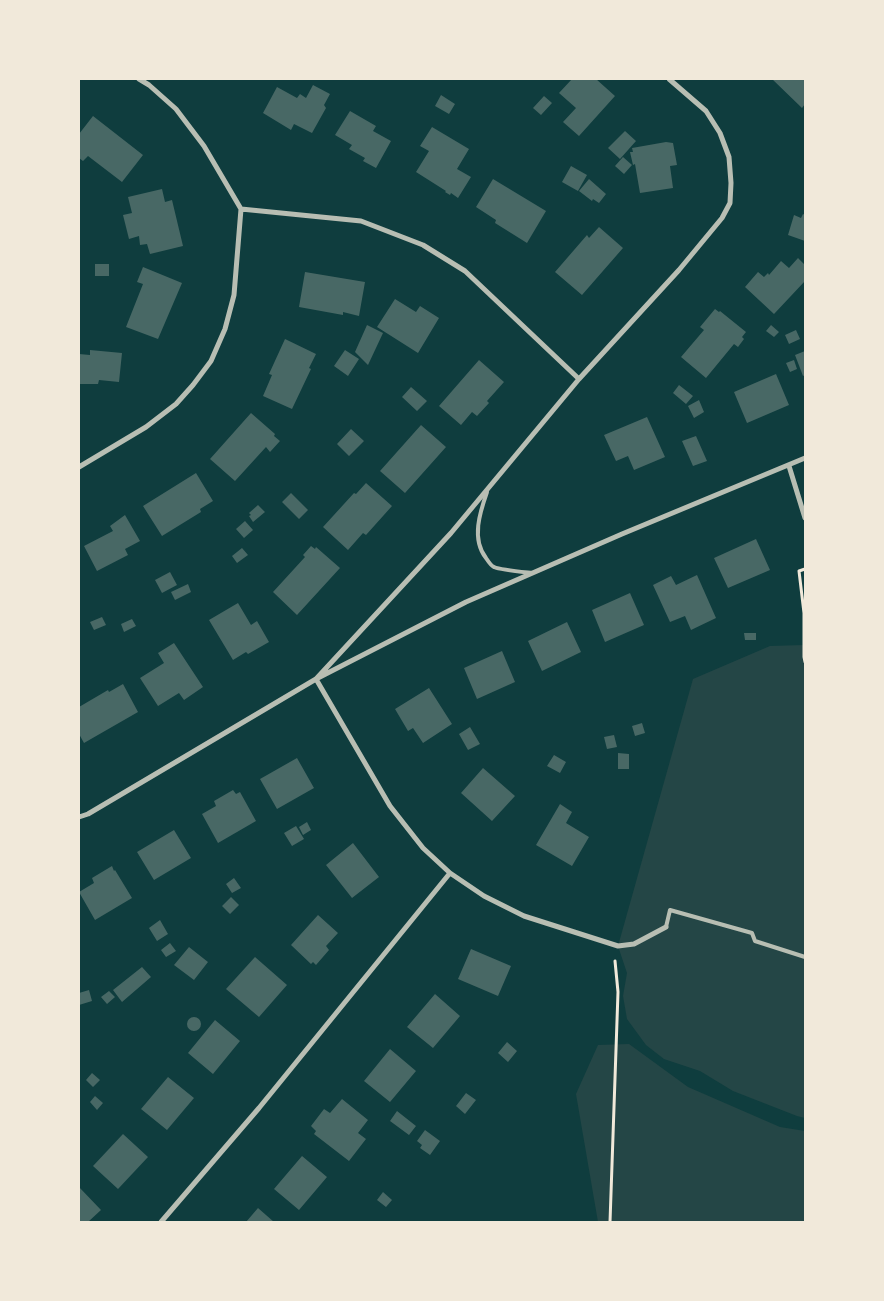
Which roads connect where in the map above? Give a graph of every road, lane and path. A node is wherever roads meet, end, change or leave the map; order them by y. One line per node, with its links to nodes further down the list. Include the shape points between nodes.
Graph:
1 (140, 79): 3 (street, via 176,109 204,146)
2 (669, 79): 4 (street, via 706,111 720,133 729,157 730,203 692,255)
3 (240, 209): 4 (street, via 361,221 423,245 465,271); 7 (street, via 234,295 225,329 211,361 176,404 146,427)
4 (578, 379): 8 (street)
5 (805, 458): 6 (street)
6 (789, 466): 9 (street); 11 (street)
7 (79, 467)
8 (488, 489): 11 (lane, via 479,514 480,548 493,567); 13 (street)
9 (805, 518)
10 (805, 569): 12 (path, via 799,571)
11 (534, 573): 13 (street, via 466,602)
12 (805, 662)
13 (316, 680): 14 (street); 15 (street, via 390,806 423,848)
14 (79, 817)
15 (450, 873): 17 (street, via 484,896 524,916); 19 (street, via 259,1108)
16 (666, 927): 17 (street, via 634,944); 18 (lane, via 670,910 752,933 756,941)
17 (614, 945): 20 (path, via 618,992)
18 (805, 956)
19 (161, 1222)
20 (610, 1222)

